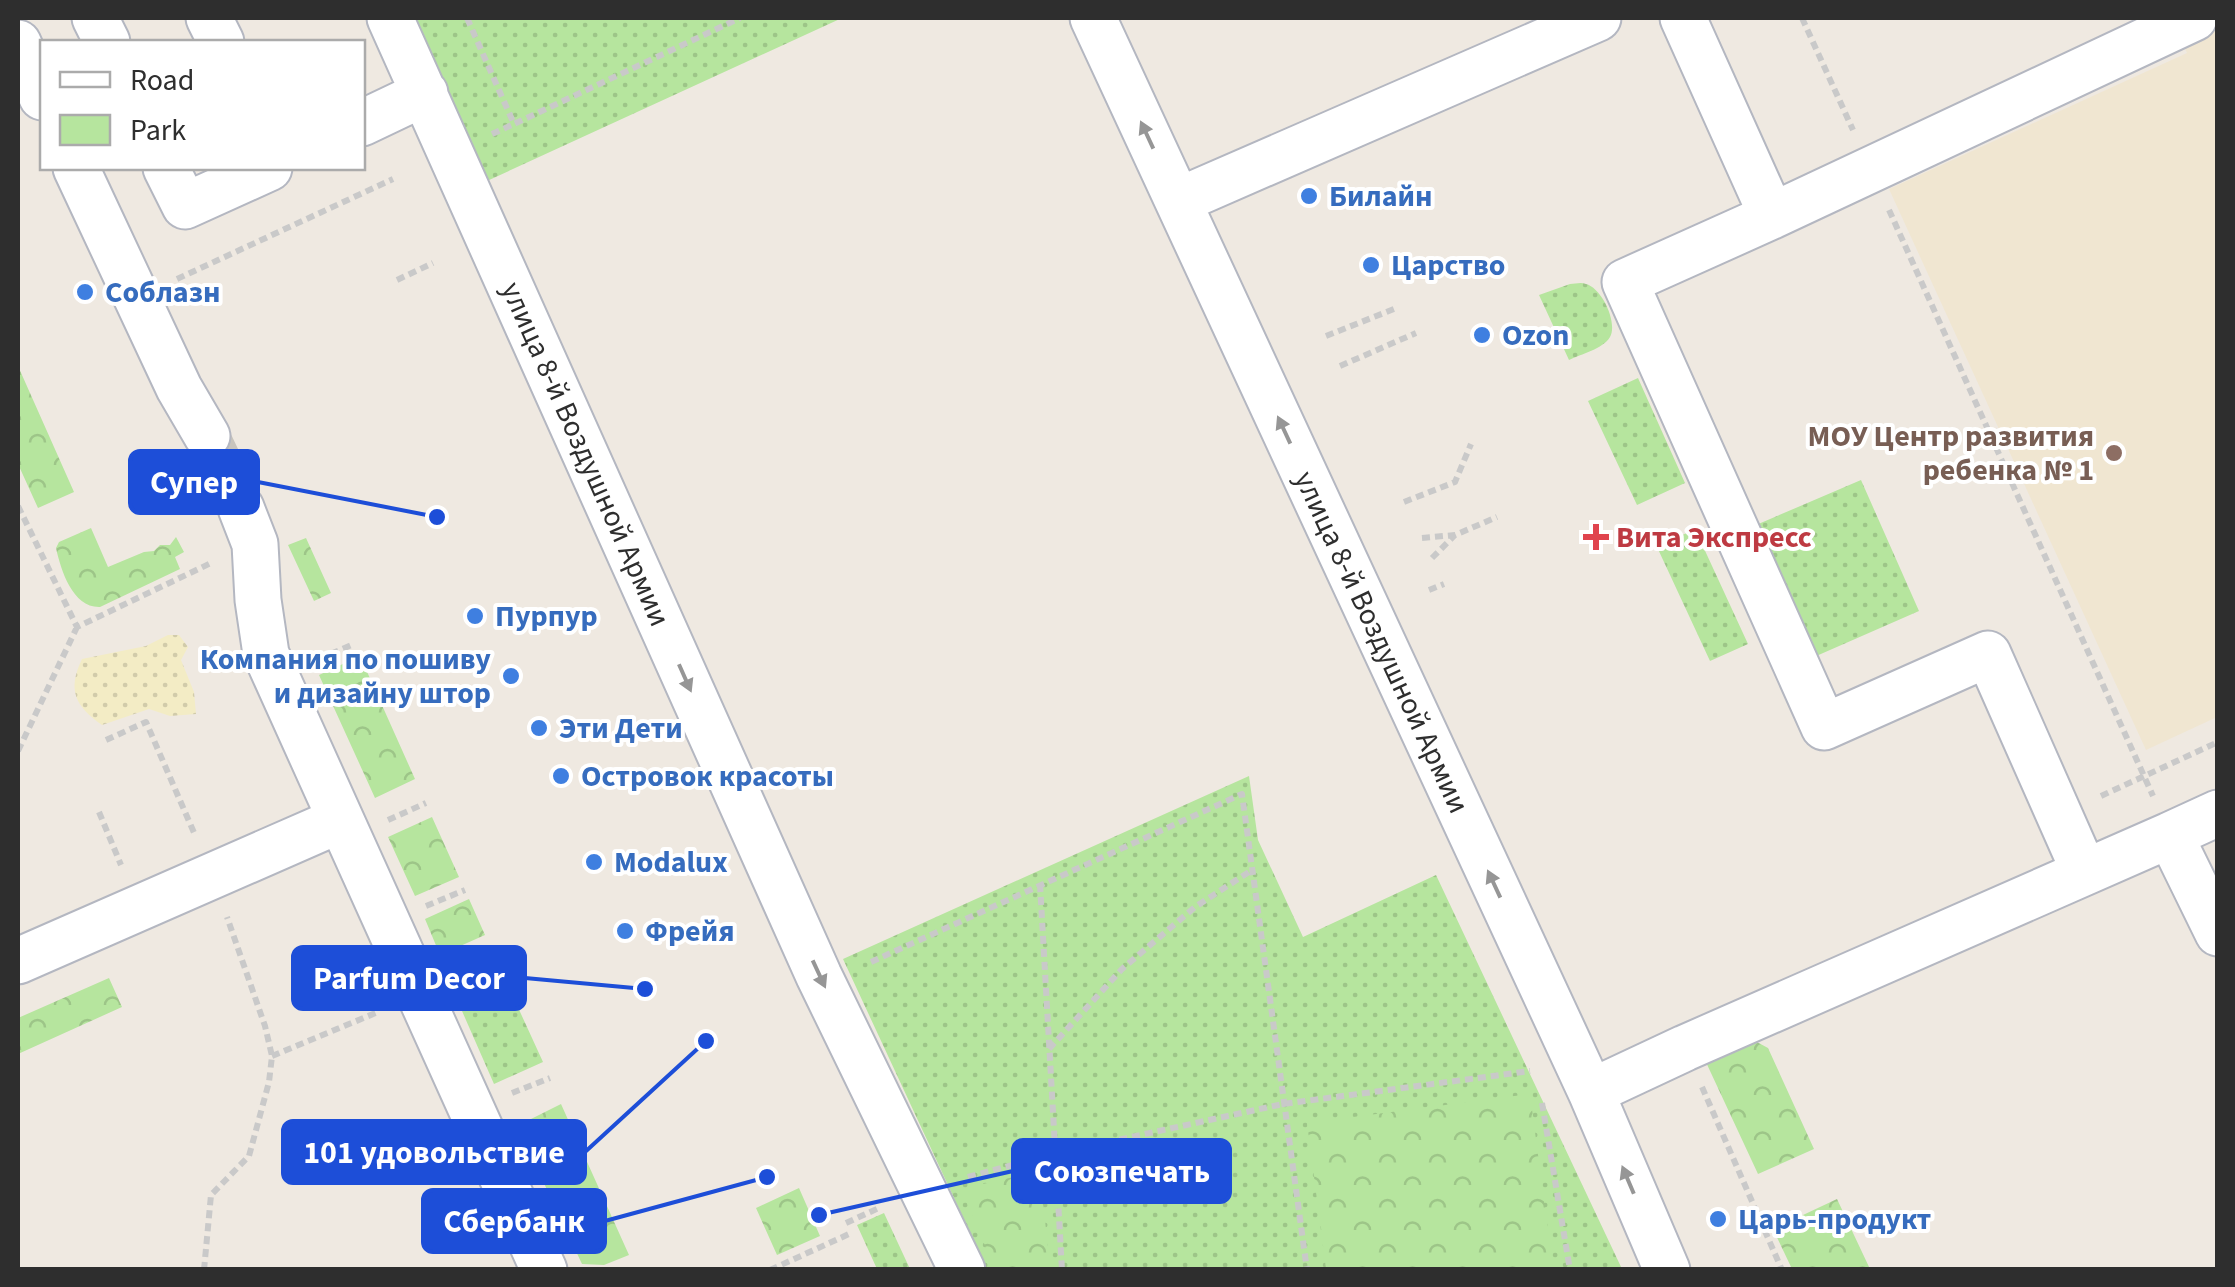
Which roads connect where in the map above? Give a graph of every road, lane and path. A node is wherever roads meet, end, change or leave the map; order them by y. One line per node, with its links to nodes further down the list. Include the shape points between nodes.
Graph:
1 (390, 18): 13 (street, улица 8-й Воздушной Армии)
2 (467, 18): 9 (path, via 514,124)
3 (740, 18): 9 (path)
4 (1092, 18): 20 (street, улица 8-й Воздушной Армии, one-way to 4)
5 (1598, 18): 10 (street)
6 (1684, 18): 21 (street)
7 (1802, 18): 18 (path)
8 (2194, 18): 18 (street)
9 (726, 21)
10 (1518, 32): 20 (street)
11 (18, 43): 12 (street)
12 (40, 92)
13 (424, 94): 14 (street); 75 (street, улица 8-й Воздушной Армии, one-way to 75, via 812,959)
14 (365, 122)
15 (77, 170): 29 (street)
16 (167, 170): 17 (street, via 185,206)
17 (265, 170)
18 (1871, 171): 21 (street); 46 (path)
19 (394, 178): 24 (path)
20 (1178, 201): 71 (street, улица 8-й Воздушной Армии, one-way to 20)
21 (1772, 216): 50 (street, via 1626,282 1824,727 1988,654)
22 (433, 263): 23 (path)
23 (397, 280)
24 (172, 282)
25 (1394, 308): 27 (path)
26 (1416, 333): 28 (path)
27 (1326, 336)
28 (1340, 366)
29 (207, 436)
30 (1472, 444): 31 (path, via 1454,482)
31 (1404, 502)
32 (18, 506): 40 (path)
33 (1497, 517): 35 (path)
34 (248, 526): 40 (path); 51 (street, via 266,654)
35 (1455, 534): 36 (path); 37 (path)
36 (1422, 538)
37 (1432, 558)
38 (1444, 584): 39 (path)
39 (1430, 590)
40 (77, 626): 45 (path)
41 (354, 644): 42 (path)
42 (309, 664)
43 (106, 740): 55 (path, via 146,722)
44 (2218, 742): 46 (path)
45 (18, 751)
46 (2144, 776): 50 (path); 52 (path)
47 (426, 803): 51 (path)
48 (99, 812): 58 (path)
49 (2218, 813): 52 (street)
50 (2059, 814): 54 (street)
51 (359, 822): 55 (street); 64 (street)
52 (2170, 835): 54 (street); 60 (street)
53 (1252, 870): 56 (path, via 1242,794); 66 (path, via 1195,907 1122,970); 73 (path)
54 (2084, 871): 65 (street)
55 (212, 876): 58 (street); 67 (path)
56 (1040, 884): 63 (path); 66 (path)
57 (464, 890): 59 (path)
58 (140, 908): 62 (street)
59 (416, 910)
60 (2218, 933)
61 (492, 950): 64 (path)
62 (18, 960)
63 (871, 962)
64 (431, 982): 67 (path); 77 (street)
65 (1685, 1048): 71 (street); 85 (path)
66 (1048, 1050): 74 (path)
67 (272, 1056): 78 (path, via 249,1156 211,1194)
68 (1536, 1070): 73 (path)
69 (550, 1078): 72 (path)
70 (1540, 1088): 83 (path)
71 (1590, 1092): 84 (street, улица 8-й Воздушной Армии, one-way to 71)
72 (497, 1100)
73 (1282, 1104): 74 (path); 82 (path)
74 (1053, 1154): 75 (path); 81 (path)
75 (924, 1188): 80 (street, улица 8-й Воздушной Армии)
76 (849, 1234): 79 (path)
77 (528, 1265)
78 (204, 1270)
79 (770, 1270)
80 (962, 1270)
81 (1062, 1270)
82 (1307, 1270)
83 (1570, 1270)
84 (1666, 1270)
85 (1782, 1270)

